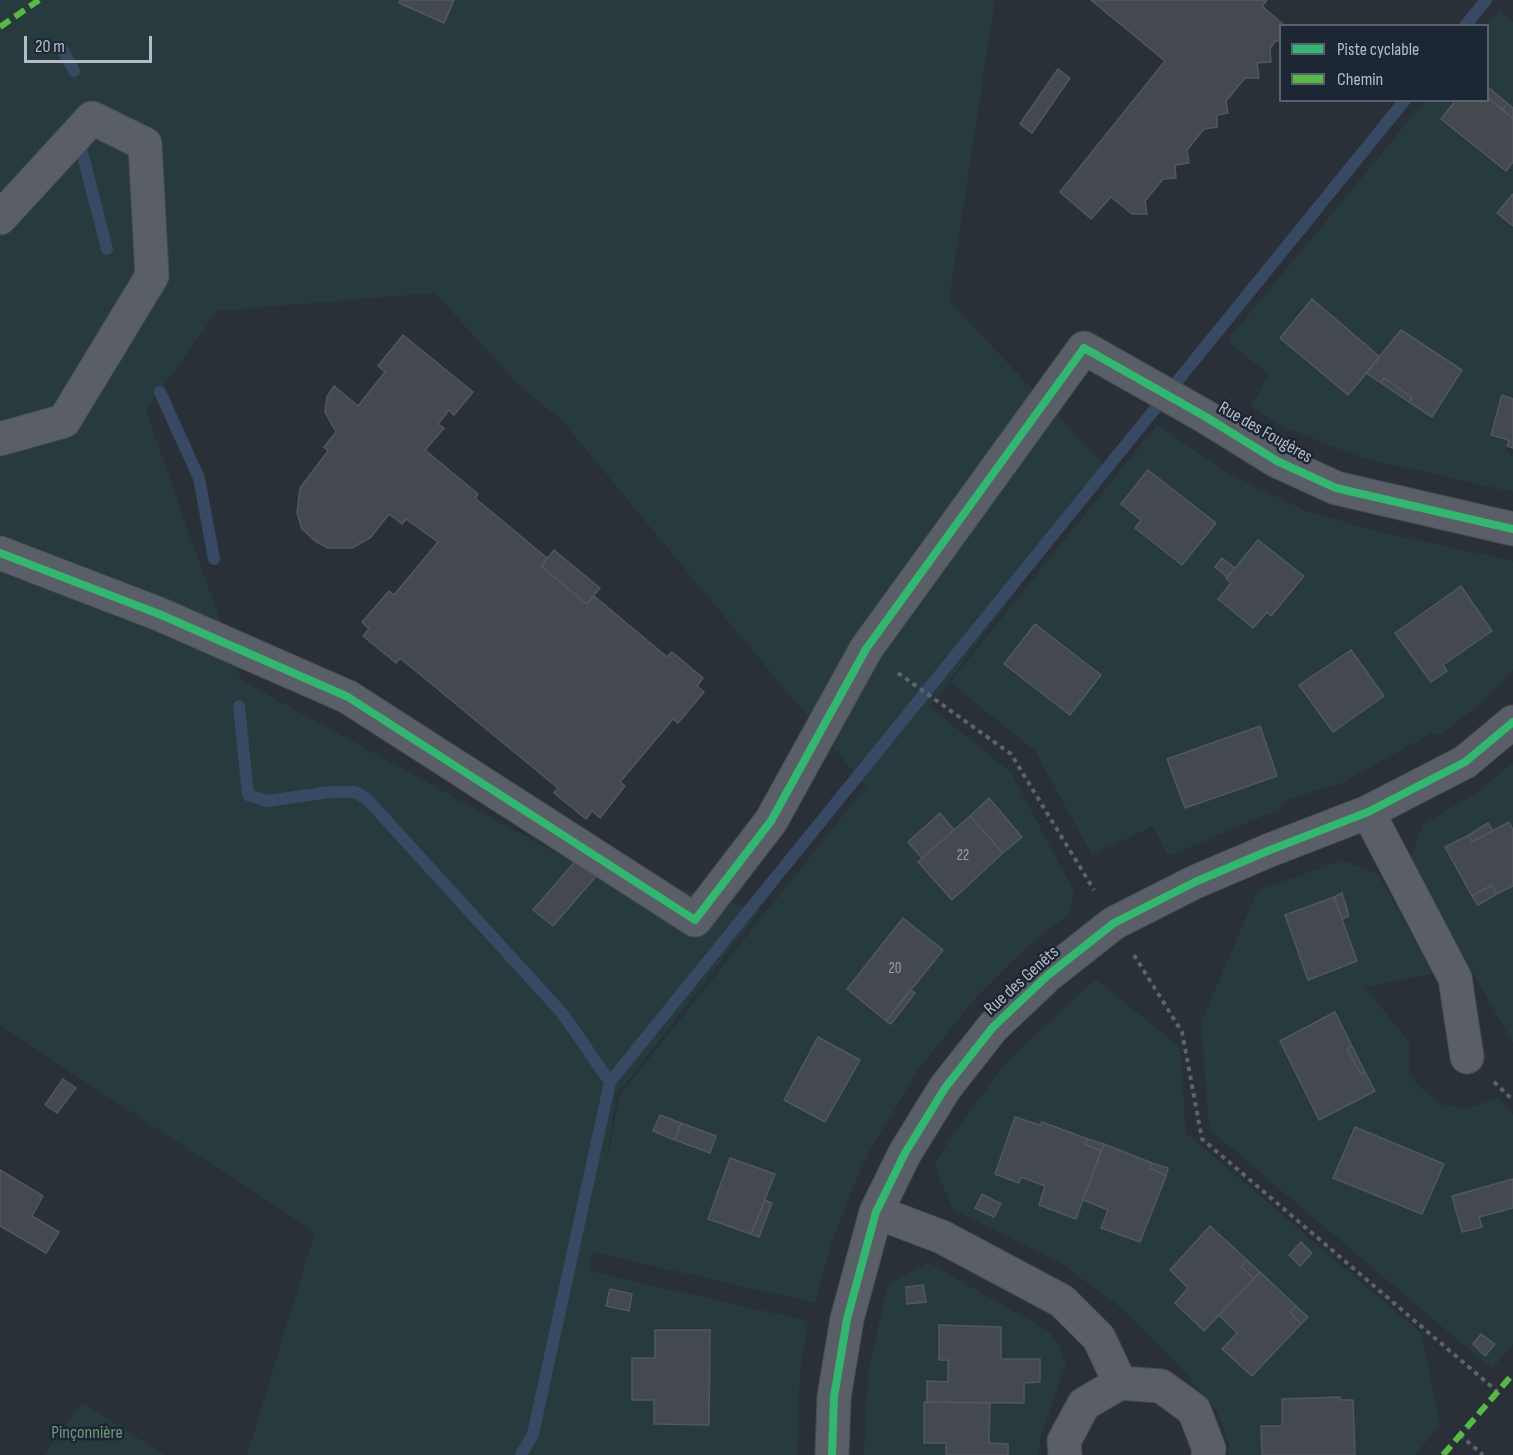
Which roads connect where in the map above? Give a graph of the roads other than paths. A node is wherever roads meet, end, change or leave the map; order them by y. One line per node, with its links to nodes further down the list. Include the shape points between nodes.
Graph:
1 (0, 218): 2 (street, via 93,118 145,144 152,276 64,421)
2 (0, 439)
3 (1513, 529): 4 (street, Rue des Fougères, via 1336,488 1277,461 1084,348 866,649 771,821 695,920 348,698 159,614)
4 (0, 553)
5 (1513, 722): 6 (street, Rue des Genêts, via 1465,762)
6 (1368, 812): 7 (street, via 1455,978); 8 (street, Rue des Genêts, via 1259,854 1114,923 1048,975 993,1027 945,1088 905,1153)
7 (1467, 1057)
8 (876, 1212): 9 (street, via 942,1237 1062,1301 1099,1338); 10 (street, Rue des Genêts, via 847,1319 834,1397)
9 (1120, 1383): 11 (street, via 1084,1404 1064,1441); 12 (street, via 1161,1386 1194,1410)
10 (832, 1455)
11 (1065, 1455)
12 (1208, 1455)

